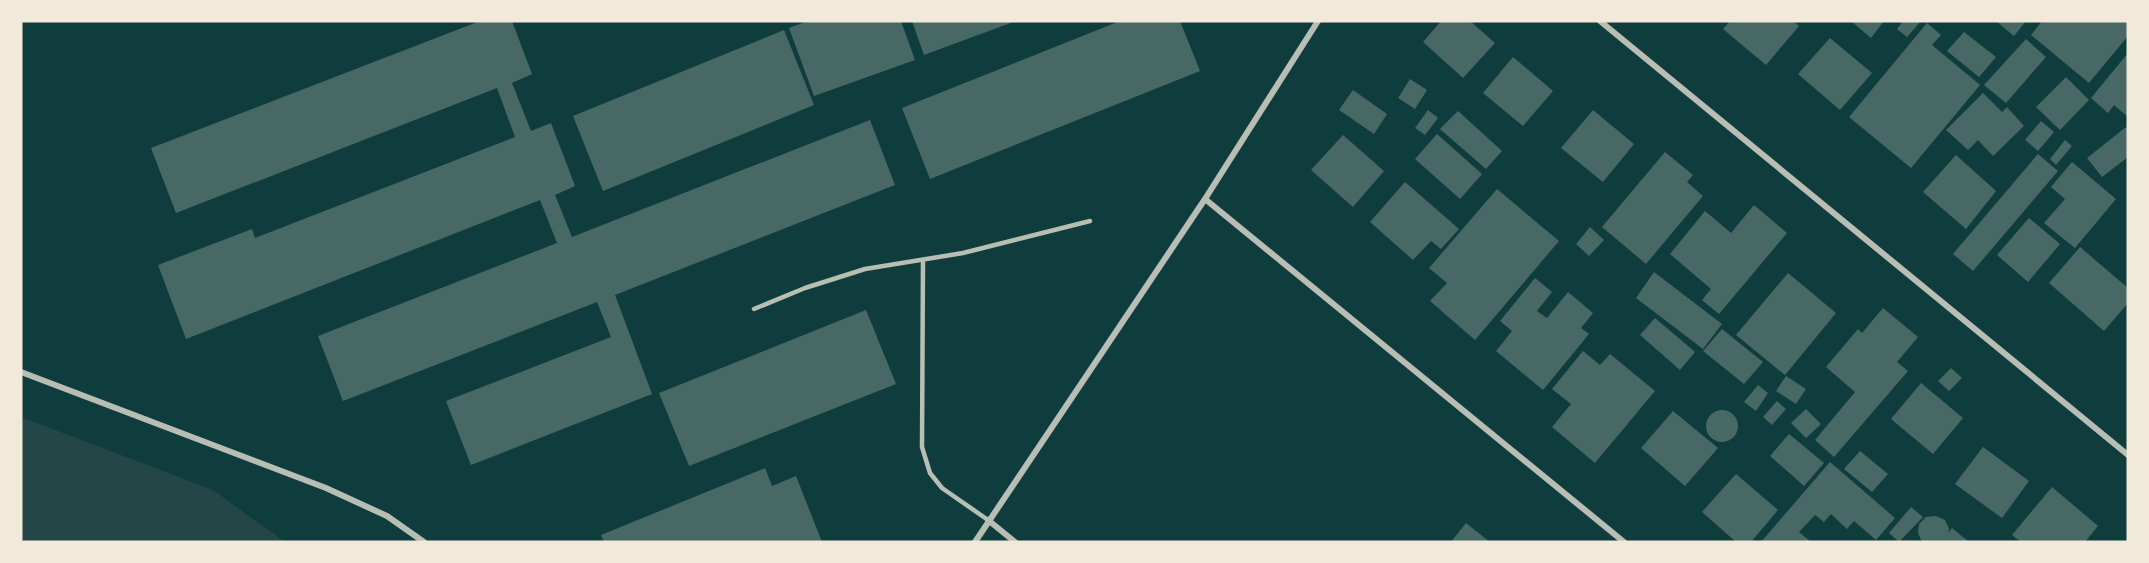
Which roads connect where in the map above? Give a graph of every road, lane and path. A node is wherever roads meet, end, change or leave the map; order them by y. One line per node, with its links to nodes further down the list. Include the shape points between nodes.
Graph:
1 (1318, 21): 3 (street)
2 (1600, 21): 8 (street)
3 (1205, 199): 9 (street); 13 (street)
4 (1090, 221): 5 (lane)
5 (923, 260): 6 (lane, via 837,277); 9 (lane, via 922,447 930,473 942,488)
6 (754, 309)
7 (21, 372): 10 (street, via 326,488 387,516)
8 (2128, 455)
9 (988, 520): 11 (street); 12 (street)
10 (424, 542)
11 (975, 542)
12 (1015, 542)
13 (1624, 542)

